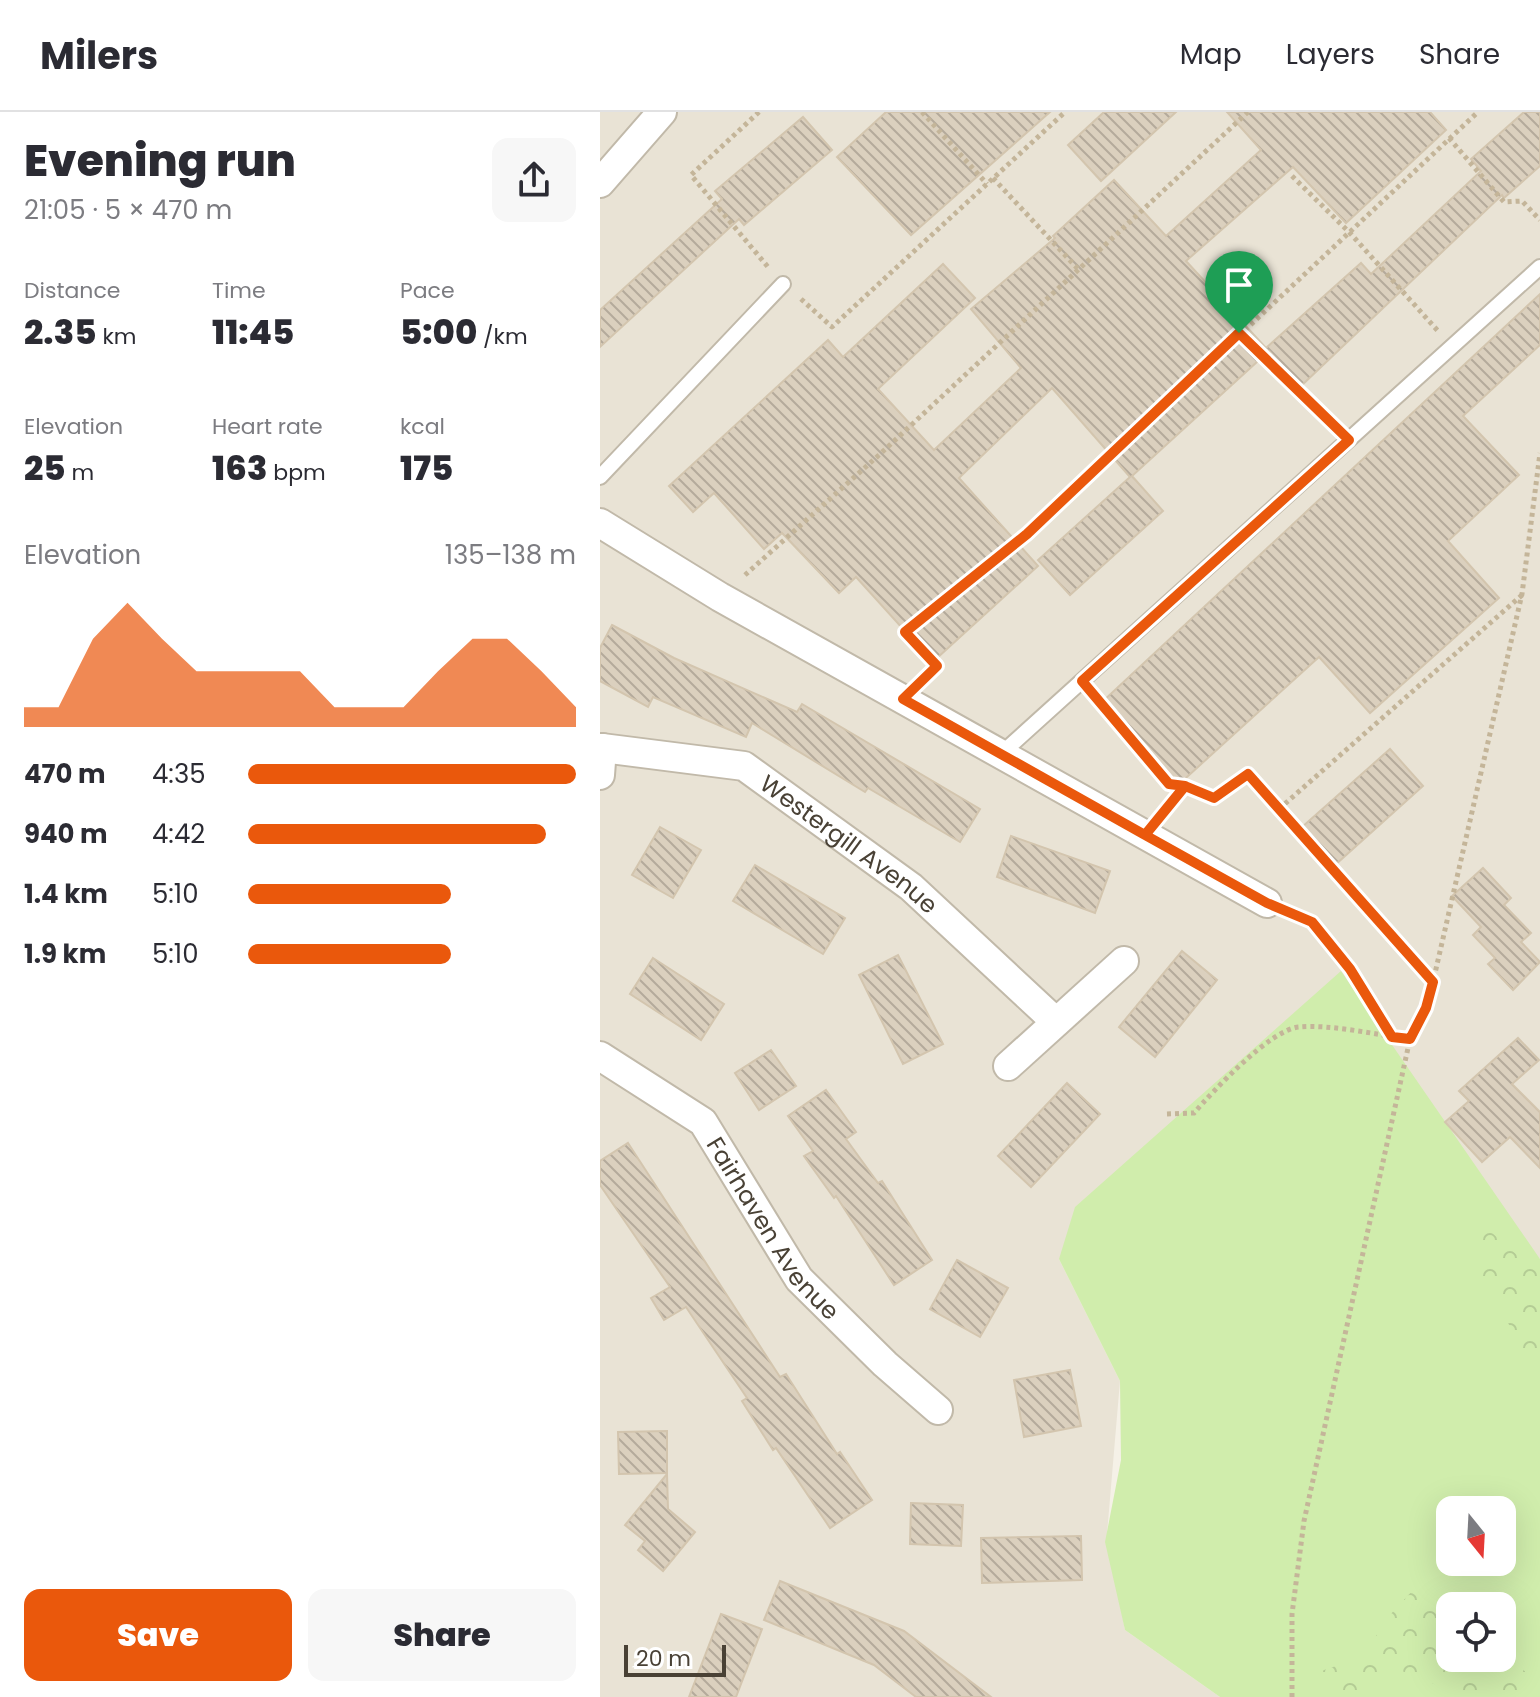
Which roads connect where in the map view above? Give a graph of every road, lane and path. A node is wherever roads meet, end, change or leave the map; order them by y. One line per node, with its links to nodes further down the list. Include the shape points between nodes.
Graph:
1 (662, 112): 10 (street)
2 (759, 112): 16 (path, via 691,175)
3 (922, 112): 11 (path)
4 (1065, 112): 9 (path)
5 (1248, 112): 15 (path)
6 (1478, 112): 7 (path)
7 (1449, 138): 12 (path, via 1504,202 1522,201); 13 (path)
8 (1292, 176): 13 (path)
9 (993, 178): 11 (path); 15 (path)
10 (600, 183)
11 (987, 184): 16 (path, via 832,327)
12 (1540, 220)
13 (1350, 233): 17 (path); 18 (path)
14 (1540, 267): 18 (lane)
15 (1078, 269): 24 (path)
16 (783, 284): 21 (lane)
17 (1239, 333): 19 (path); 26 (path, via 1027,534 905,632 937,666)
18 (1453, 346): 19 (lane)
19 (1349, 440): 25 (lane)
20 (1540, 453): 23 (path)
21 (600, 477)
22 (600, 523): 24 (street)
23 (1522, 594): 30 (path); 34 (path)
24 (720, 597): 26 (street)
25 (1082, 681): 27 (lane); 29 (path, via 1169,784)
26 (903, 699): 27 (street)
27 (1001, 754): 31 (street)
28 (601, 757): 35 (street, Westergill Avenue, via 744,766 911,887)
29 (1185, 786): 30 (path, via 1214,798 1248,774); 31 (path)
30 (1279, 809): 34 (path)
31 (1145, 835): 32 (street)
32 (1267, 903): 36 (path, via 1312,922 1350,969)
33 (1124, 961): 35 (street)
34 (1433, 982): 37 (path)
35 (1056, 1022): 39 (street)
36 (1392, 1037): 37 (path); 40 (path, via 1296,1027 1220,1083 1194,1113)
37 (1410, 1039): 42 (path, via 1304,1521 1292,1614)
38 (600, 1056): 41 (street, Fairhaven Avenue, via 703,1122 799,1279)
39 (1008, 1066)
40 (1167, 1114)
41 (938, 1410)
42 (1292, 1697)

